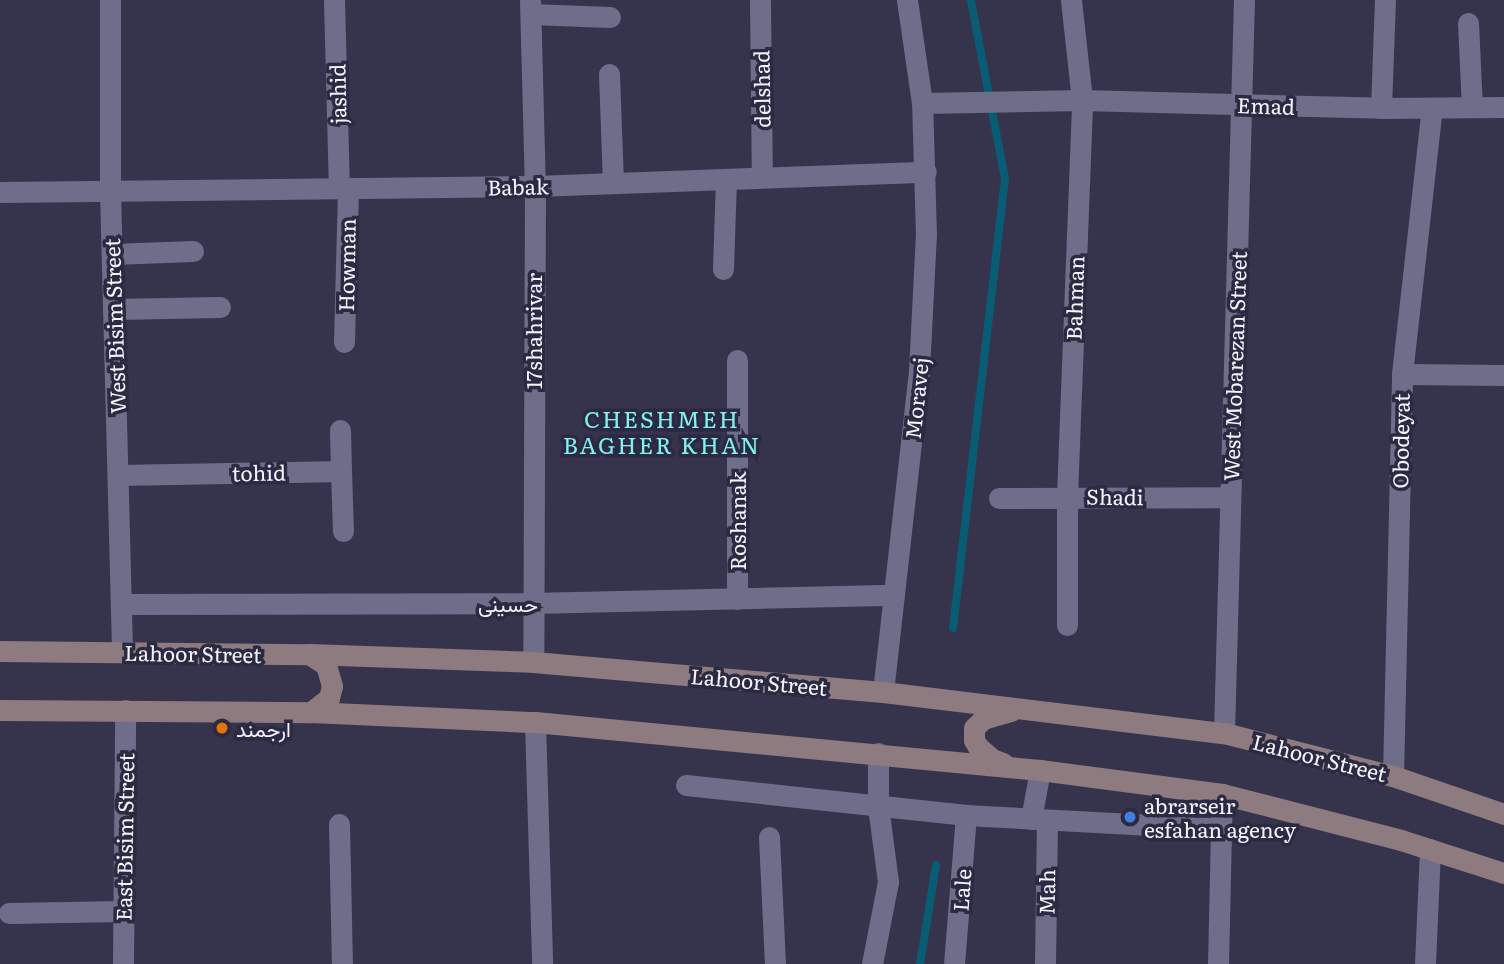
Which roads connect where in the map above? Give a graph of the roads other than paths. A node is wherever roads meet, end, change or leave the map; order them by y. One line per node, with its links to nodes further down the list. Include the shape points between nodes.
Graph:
1 (110, 0): 25 (street, West Bisim Street)
2 (334, 0): 24 (street, jashid)
3 (760, 0): 20 (street, delshad)
4 (907, 0): 13 (street, Moravej)
5 (1071, 0): 12 (street, Bahman)
6 (1244, 0): 14 (street, West Mobarezan Street)
7 (1385, 0): 17 (street)
8 (530, 7): 9 (street); 23 (street, 17shahrivar)
9 (610, 17)
10 (1468, 23): 15 (street)
11 (609, 74): 22 (street)
12 (1082, 100): 13 (street, Emad); 14 (street, Emad); 39 (street, Bahman)
13 (922, 103): 19 (street, Moravej)
14 (1241, 104): 17 (street, Emad); 40 (street, West Mobarezan Street)
15 (1472, 107): 16 (street, Emad); 18 (street, Emad)
16 (1504, 107)
17 (1381, 108): 18 (street, Emad)
18 (1432, 108): 34 (street, Obodeyat)
19 (926, 172): 20 (street, Babak); 43 (street, Moravej, via 919,371)
20 (762, 177): 21 (street, Babak)
21 (726, 179): 22 (street, Babak); 29 (street)
22 (613, 182): 23 (street, Babak)
23 (535, 186): 24 (street, Babak); 45 (street, 17shahrivar)
24 (343, 188): 25 (street, Babak); 32 (street, Howman)
25 (110, 191): 26 (street, Babak); 28 (street, West Bisim Street)
26 (0, 192)
27 (193, 251): 28 (street)
28 (112, 254): 31 (street, West Bisim Street)
29 (723, 269)
30 (220, 307): 31 (street)
31 (113, 309): 38 (street, West Bisim Street)
32 (344, 342)
33 (737, 360): 44 (street, Roshanak)
34 (1402, 374): 35 (street); 62 (street, Obodeyat)
35 (1504, 375)
36 (340, 430): 37 (street)
37 (341, 471): 38 (street, tohid); 42 (street)
38 (118, 475): 46 (street, West Bisim Street)
39 (1067, 496): 40 (street, Shadi); 41 (street, Shadi); 47 (street, Bahman)
40 (1230, 497): 58 (street, West Mobarezan Street)
41 (999, 498)
42 (343, 531)
43 (894, 595): 44 (street, حسینی); 52 (street, Moravej)
44 (737, 599): 45 (street, حسینی)
45 (531, 603): 46 (street, حسینی); 51 (street, 17shahrivar)
46 (121, 604): 49 (street, West Bisim Street)
47 (1067, 625)
48 (2, 652): 49 (main road, Lahoor Street)
49 (122, 652): 50 (main road, Lahoor Street)
50 (309, 654): 51 (main road, Lahoor Street); 56 (main road, via 326,665 332,685 324,703)
51 (533, 662): 52 (main road, Lahoor Street)
52 (883, 692): 53 (main road, Lahoor Street)
53 (1024, 708): 58 (main road, Lahoor Street); 60 (main road, via 983,719 976,723 973,734 983,753)
54 (0, 710): 55 (main road)
55 (125, 710): 56 (main road); 74 (street, East Bisim Street)
56 (311, 712): 57 (main road)
57 (535, 722): 59 (main road); 78 (street)
58 (1224, 733): 62 (main road, Lahoor Street)
59 (878, 753): 60 (main road); 65 (street)
60 (1018, 769): 61 (main road)
61 (1040, 770): 64 (main road); 68 (street, Mah)
62 (1394, 776): 66 (main road, Lahoor Street)
63 (686, 785): 65 (street)
64 (1222, 794): 70 (street); 72 (main road)
65 (878, 806): 67 (street); 80 (street, via 888,882)
66 (1504, 814)
67 (966, 815): 68 (street); 81 (street, Lale)
68 (1039, 819): 70 (street); 82 (street, Mah)
69 (339, 824): 77 (street)
70 (1221, 830): 83 (street)
71 (769, 837): 79 (street)
72 (1430, 849): 73 (main road); 84 (street)
73 (1504, 873)
74 (123, 911): 75 (street); 76 (street, East Bisim Street)
75 (9, 913)
76 (122, 964)
77 (342, 964)
78 (542, 964)
79 (775, 964)
80 (872, 964)
81 (954, 964)
82 (1045, 964)
83 (1219, 964)
84 (1425, 964)

